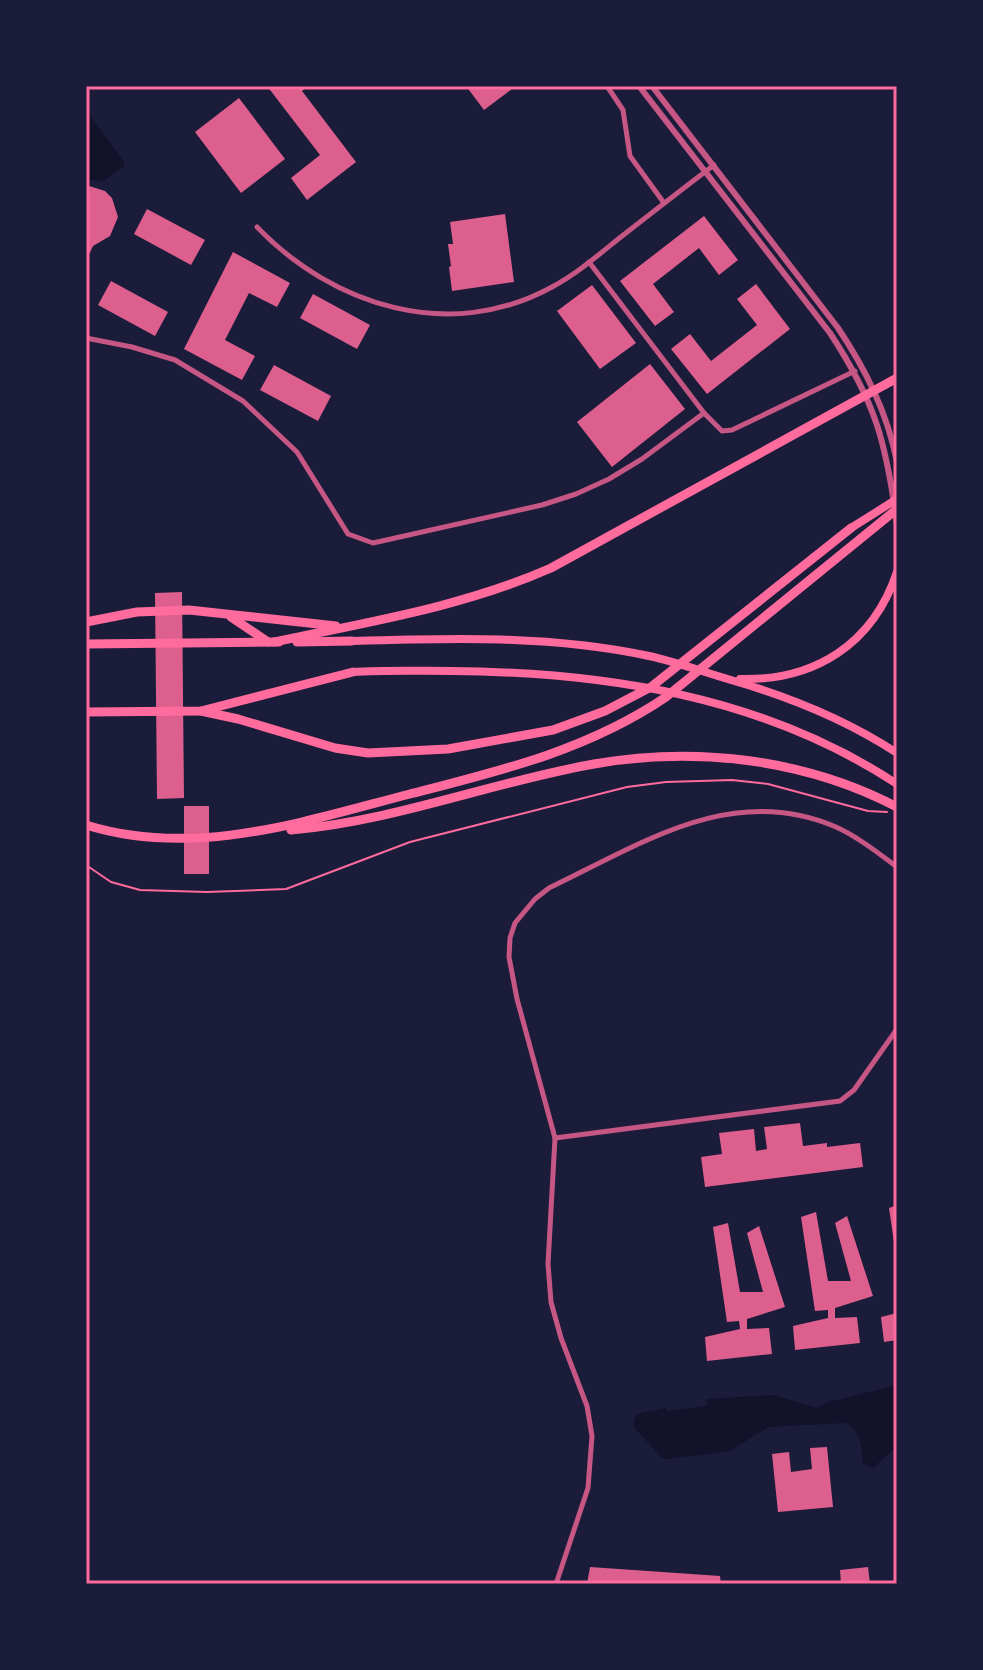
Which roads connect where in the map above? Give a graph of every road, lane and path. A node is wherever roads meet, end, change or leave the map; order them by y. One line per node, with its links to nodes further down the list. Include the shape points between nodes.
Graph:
1 (607, 86): 6 (street, via 623,110 630,156)
2 (639, 86): 5 (street)
3 (652, 86): 4 (street)
4 (714, 165): 5 (street); 10 (street)
5 (705, 172): 6 (street); 11 (street)
6 (664, 203): 8 (street)
7 (257, 227): 8 (street, via 330,284 382,306 419,312 470,312 517,302 553,287)
8 (589, 262): 13 (street)
9 (86, 338): 13 (street, via 175,360 243,401 297,452 342,527 364,542 392,540 576,494 635,464)
10 (863, 367): 11 (street); 14 (street, via 885,413)
11 (855, 372): 13 (street, via 727,432); 17 (street, via 880,427)
12 (897, 378): 22 (highway, via 551,568 487,594)
13 (704, 413)
14 (897, 462)
15 (897, 499): 18 (main road)
16 (897, 509): 34 (highway, via 646,710 599,735 548,757)
17 (897, 524)
18 (851, 528): 28 (highway, via 667,675 630,699 553,730 448,749 351,752)
19 (897, 572): 27 (main road, via 873,623 842,651 794,672)
20 (228, 614): 21 (highway, via 150,610); 22 (highway); 24 (highway)
21 (86, 622)
22 (346, 627): 24 (highway)
23 (352, 641): 24 (highway); 27 (main road, via 577,644 647,655)
24 (271, 642): 25 (highway)
25 (86, 644)
26 (353, 672): 28 (highway); 31 (main road, via 537,673 652,688 764,719)
27 (723, 677): 30 (main road, via 798,701)
28 (201, 711): 29 (highway)
29 (86, 712)
30 (897, 753)
31 (897, 784)
32 (894, 810): 34 (highway, via 840,782 761,762 659,757 572,769 360,822); 35 (path, via 868,811 768,784 677,781 627,787 410,842 286,889 140,890 111,882)
33 (86, 825): 34 (highway, via 165,838)
34 (260, 832)
35 (86, 865)
36 (897, 867): 38 (street, via 862,841 815,819 750,810 682,826 535,899 515,923 509,957)
37 (897, 1029): 38 (street, via 854,1090 840,1101)
38 (555, 1138): 39 (street, via 549,1284 555,1321 587,1406 593,1452 584,1503)
39 (556, 1584)

